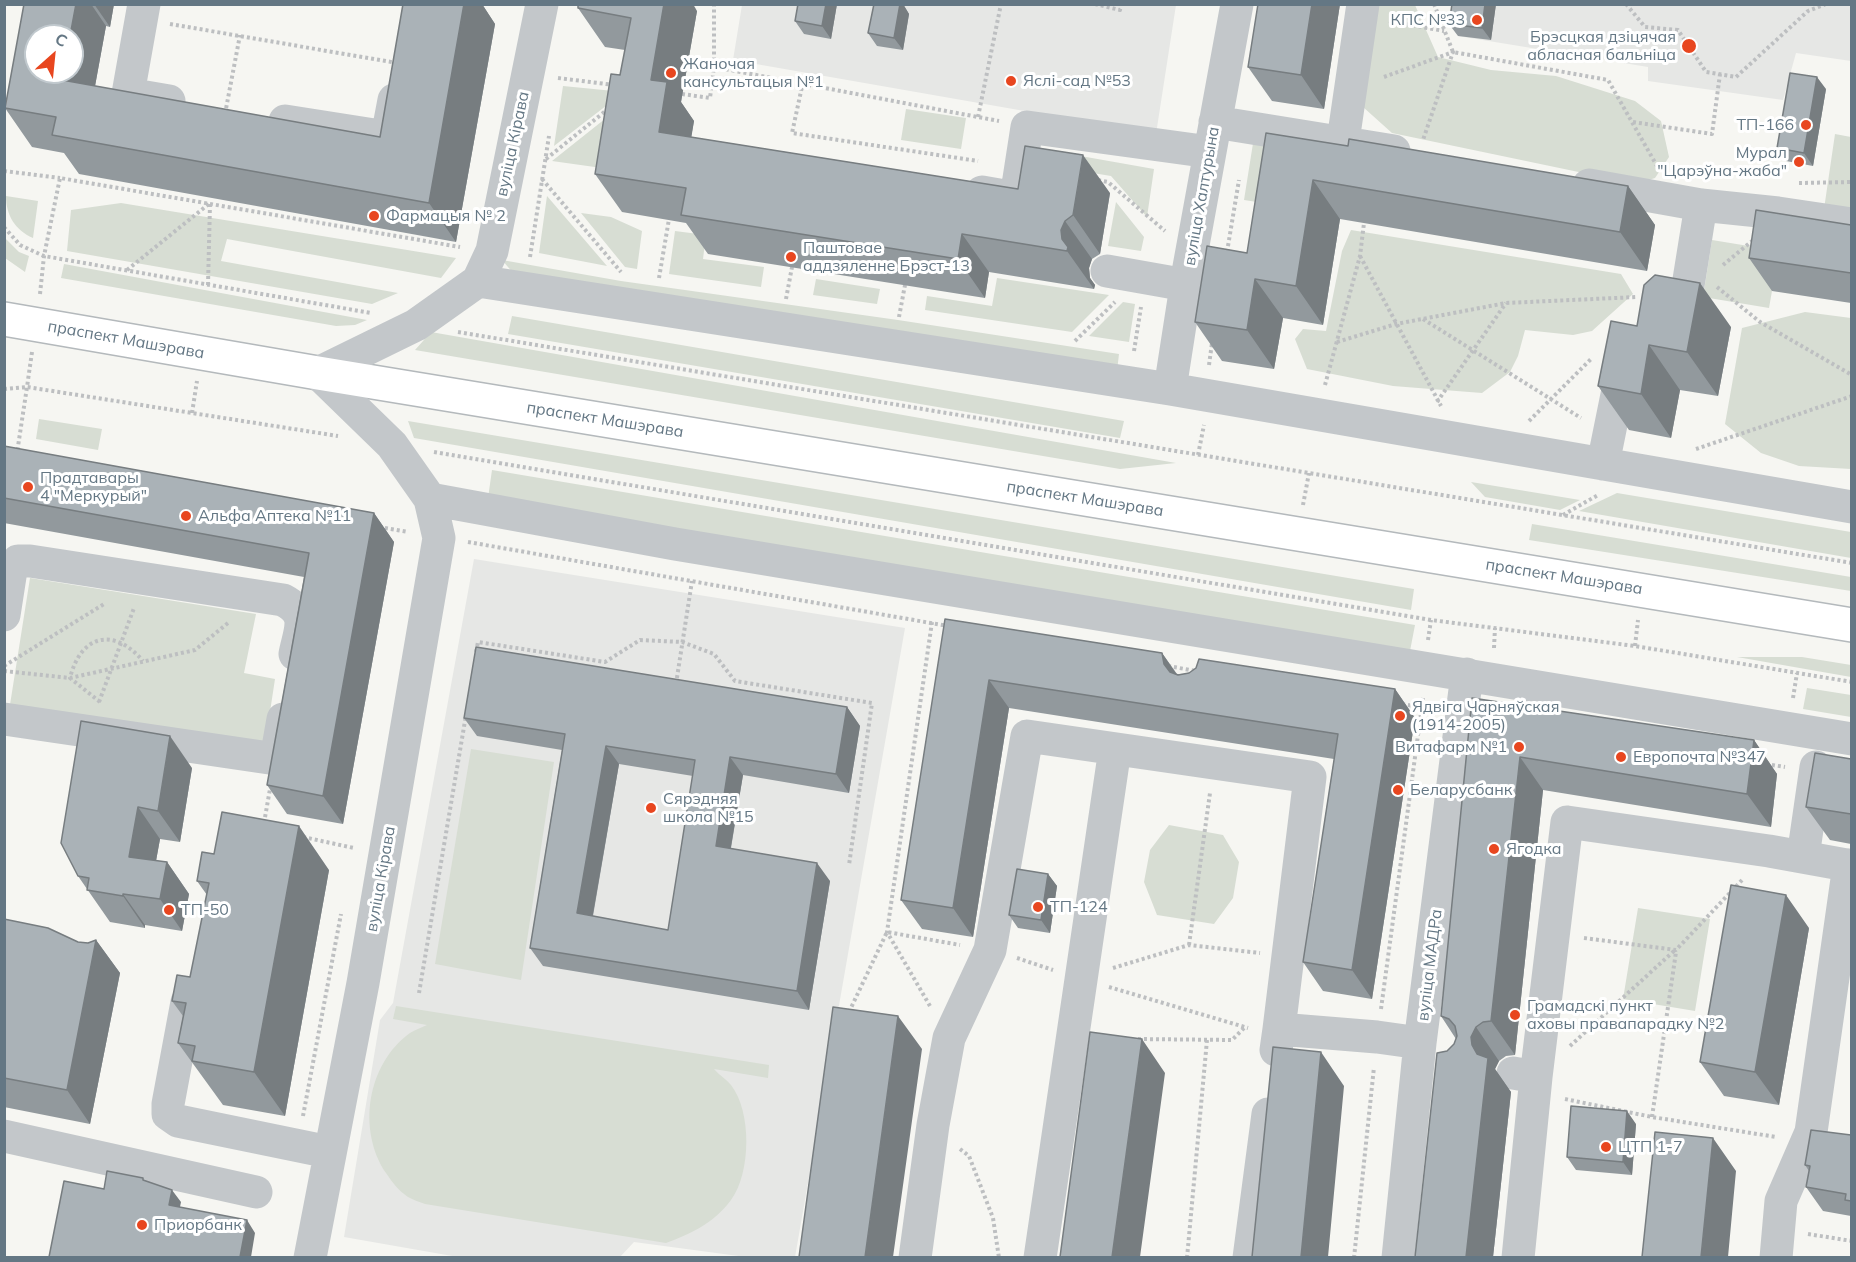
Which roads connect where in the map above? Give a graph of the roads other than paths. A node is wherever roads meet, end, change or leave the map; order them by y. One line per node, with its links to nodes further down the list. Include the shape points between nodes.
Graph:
1 (542, 4): 15 (street, вуліца Кірава, via 492,251)
2 (1236, 4): 8 (street, вуліца Халтурына)
3 (1362, 10): 9 (street)
4 (143, 12): 6 (street, via 128,94)
5 (400, 63): 7 (street, via 387,137)
6 (193, 106)
7 (260, 117)
8 (1213, 137): 9 (street); 12 (street, via 1027,127 1016,198); 17 (street, вуліца Халтурына)
9 (1343, 141): 10 (street)
10 (1418, 155)
11 (1562, 180): 13 (street)
12 (957, 188)
13 (1689, 203): 14 (street, via 1791,199); 21 (street, via 1698,276 1687,292 1626,349)
14 (1851, 224)
15 (478, 281): 19 (street, via 416,325); 20 (street)
16 (1112, 285): 17 (street)
17 (1186, 285): 20 (street, вуліца Халтурына)
18 (20, 321): 19 (main road, праспект Машэрава)
19 (318, 373): 22 (street, via 392,445); 25 (main road, праспект Машэрава)
20 (1170, 389): 21 (street)
21 (1606, 450): 23 (street)
22 (430, 499): 26 (street, via 675,544); 39 (street, вуліца Кірава, via 439,538 363,983)
23 (1851, 507)
24 (4, 615): 29 (street, via 11,570 18,561 30,561 283,600 296,606 302,618 276,759)
25 (1851, 625)
26 (1207, 631): 27 (street); 28 (street)
27 (1202, 672)
28 (1467, 674): 30 (street); 36 (street, вуліца МАДРа)
29 (4, 720)
30 (1836, 736): 32 (street, via 1815,772)
31 (1115, 749): 35 (street, via 1200,753 1310,777); 42 (street, via 1027,736 990,950 949,1038); 43 (street)
32 (1803, 857): 33 (street); 46 (street, via 1567,822 1528,1081)
33 (1850, 865): 47 (street, via 1820,1137 1781,1202)
34 (192, 977): 39 (street, via 168,1114 178,1121)
35 (1279, 1029): 36 (street, via 1377,1036); 44 (street)
36 (1419, 1054): 37 (street); 45 (street, вуліца МАДРа)
37 (1451, 1067)
38 (4, 1136): 40 (street)
39 (329, 1152): 41 (street, вуліца Кірава)
40 (256, 1192)
41 (310, 1257)
42 (915, 1257)
43 (1040, 1257)
44 (1249, 1257)
45 (1398, 1257)
46 (1518, 1257)
47 (1776, 1257)

